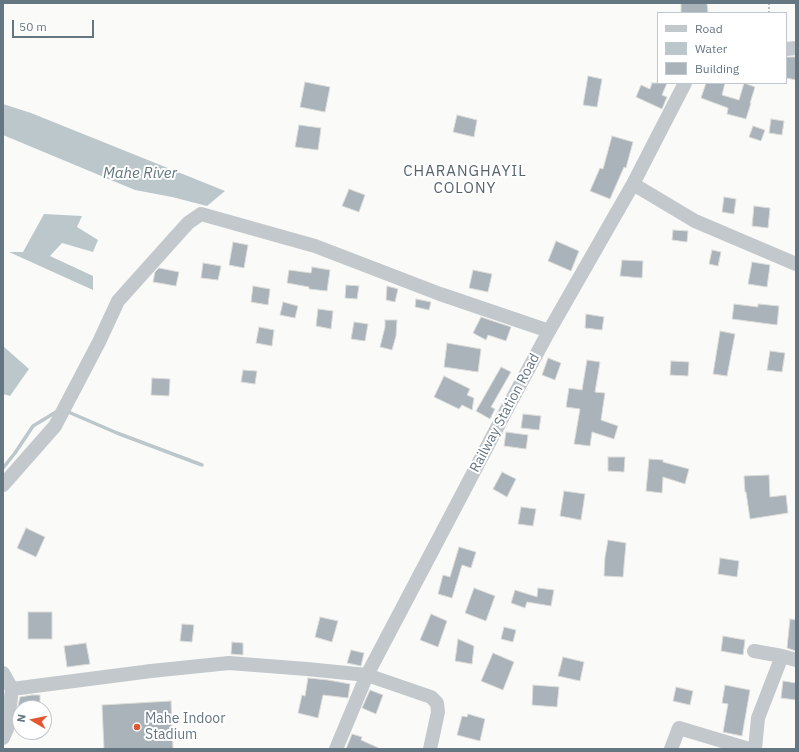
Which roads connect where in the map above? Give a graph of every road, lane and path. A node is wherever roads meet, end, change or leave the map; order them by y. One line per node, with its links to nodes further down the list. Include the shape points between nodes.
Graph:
1 (684, 84): 2 (street, Railway Station Road)
2 (633, 184): 3 (street, via 695,220); 4 (street, Railway Station Road)
3 (796, 264)
4 (549, 331): 5 (street, via 440,294 315,246 201,214 188,223 118,301 55,426); 10 (street, Railway Station Road)
5 (3, 485)
6 (754, 651): 7 (street)
7 (782, 656): 8 (street); 17 (street, via 758,718)
8 (796, 660)
9 (3, 673): 11 (street)
10 (367, 675): 11 (street, via 229,663); 13 (street, Railway Station Road); 14 (street, via 431,697 437,703 438,712)
11 (12, 689): 12 (street, via 7,729)
12 (3, 738)
13 (336, 749)
14 (430, 749)
15 (671, 749): 16 (street, via 679,728)
16 (749, 749)
17 (755, 749)

